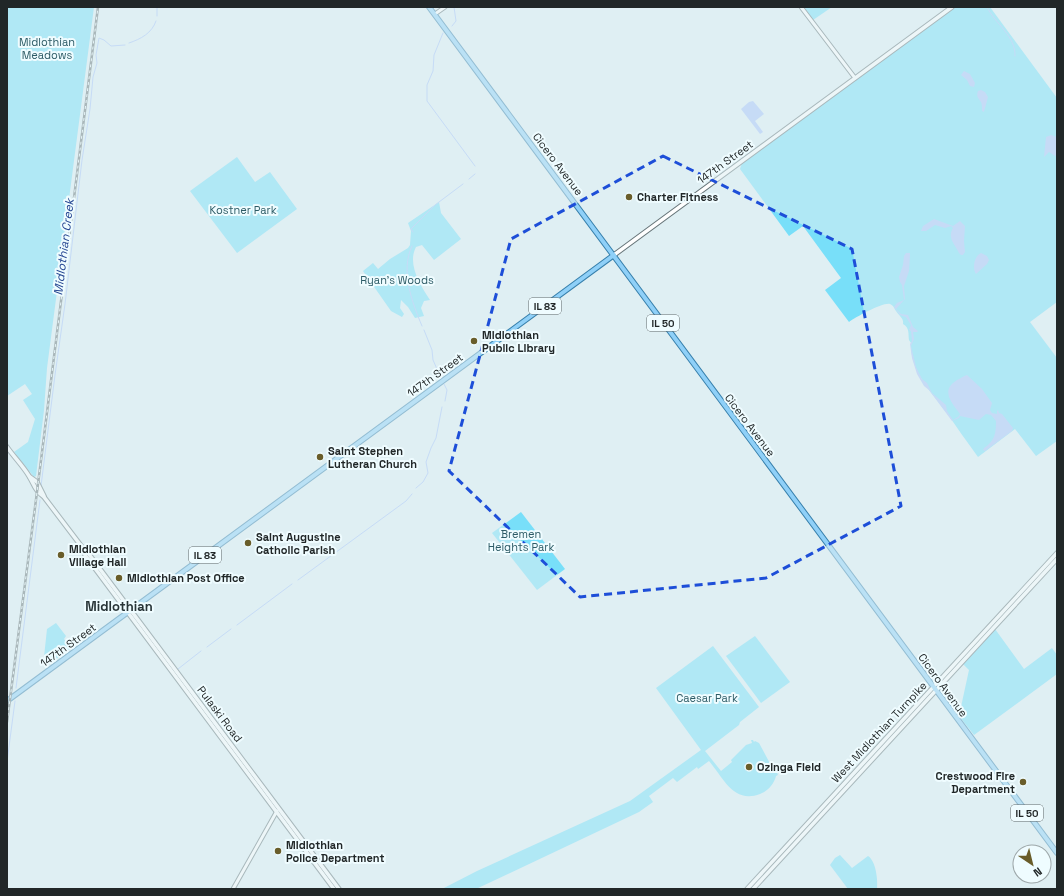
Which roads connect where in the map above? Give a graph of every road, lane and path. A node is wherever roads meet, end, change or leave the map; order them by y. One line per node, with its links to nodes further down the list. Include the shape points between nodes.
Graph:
1 (430, 7): 5 (main road, Cicero Avenue / IL 50)
2 (445, 7): 5 (street)
3 (801, 7): 6 (street)
4 (952, 7): 6 (main road, 147th Street)
5 (435, 14): 7 (main road, Cicero Avenue / IL 50)
6 (855, 78): 7 (main road, 147th Street)
7 (614, 255): 11 (main road, 147th Street / IL 83); 12 (main road, Cicero Avenue / IL 50)
8 (7, 447): 11 (main road, Pulaski Road, via 36,490 88,553)
9 (1057, 553): 12 (main road, West Midlothian Turnpike)
10 (1057, 559): 12 (main road, West Midlothian Turnpike)
11 (129, 611): 13 (main road, 147th Street / IL 83); 14 (main road, Pulaski Road); 15 (main road, Pulaski Road)
12 (934, 689): 16 (main road, Cicero Avenue / IL 50); 20 (main road, West Midlothian Turnpike); 21 (main road, West Midlothian Turnpike)
13 (7, 701)
14 (279, 808): 15 (street); 19 (main road, Pulaski Road)
15 (276, 812): 17 (street); 18 (main road, Pulaski Road)
16 (1057, 853)
17 (232, 889)
18 (334, 889)
19 (339, 889)
20 (747, 889)
21 (753, 889)

